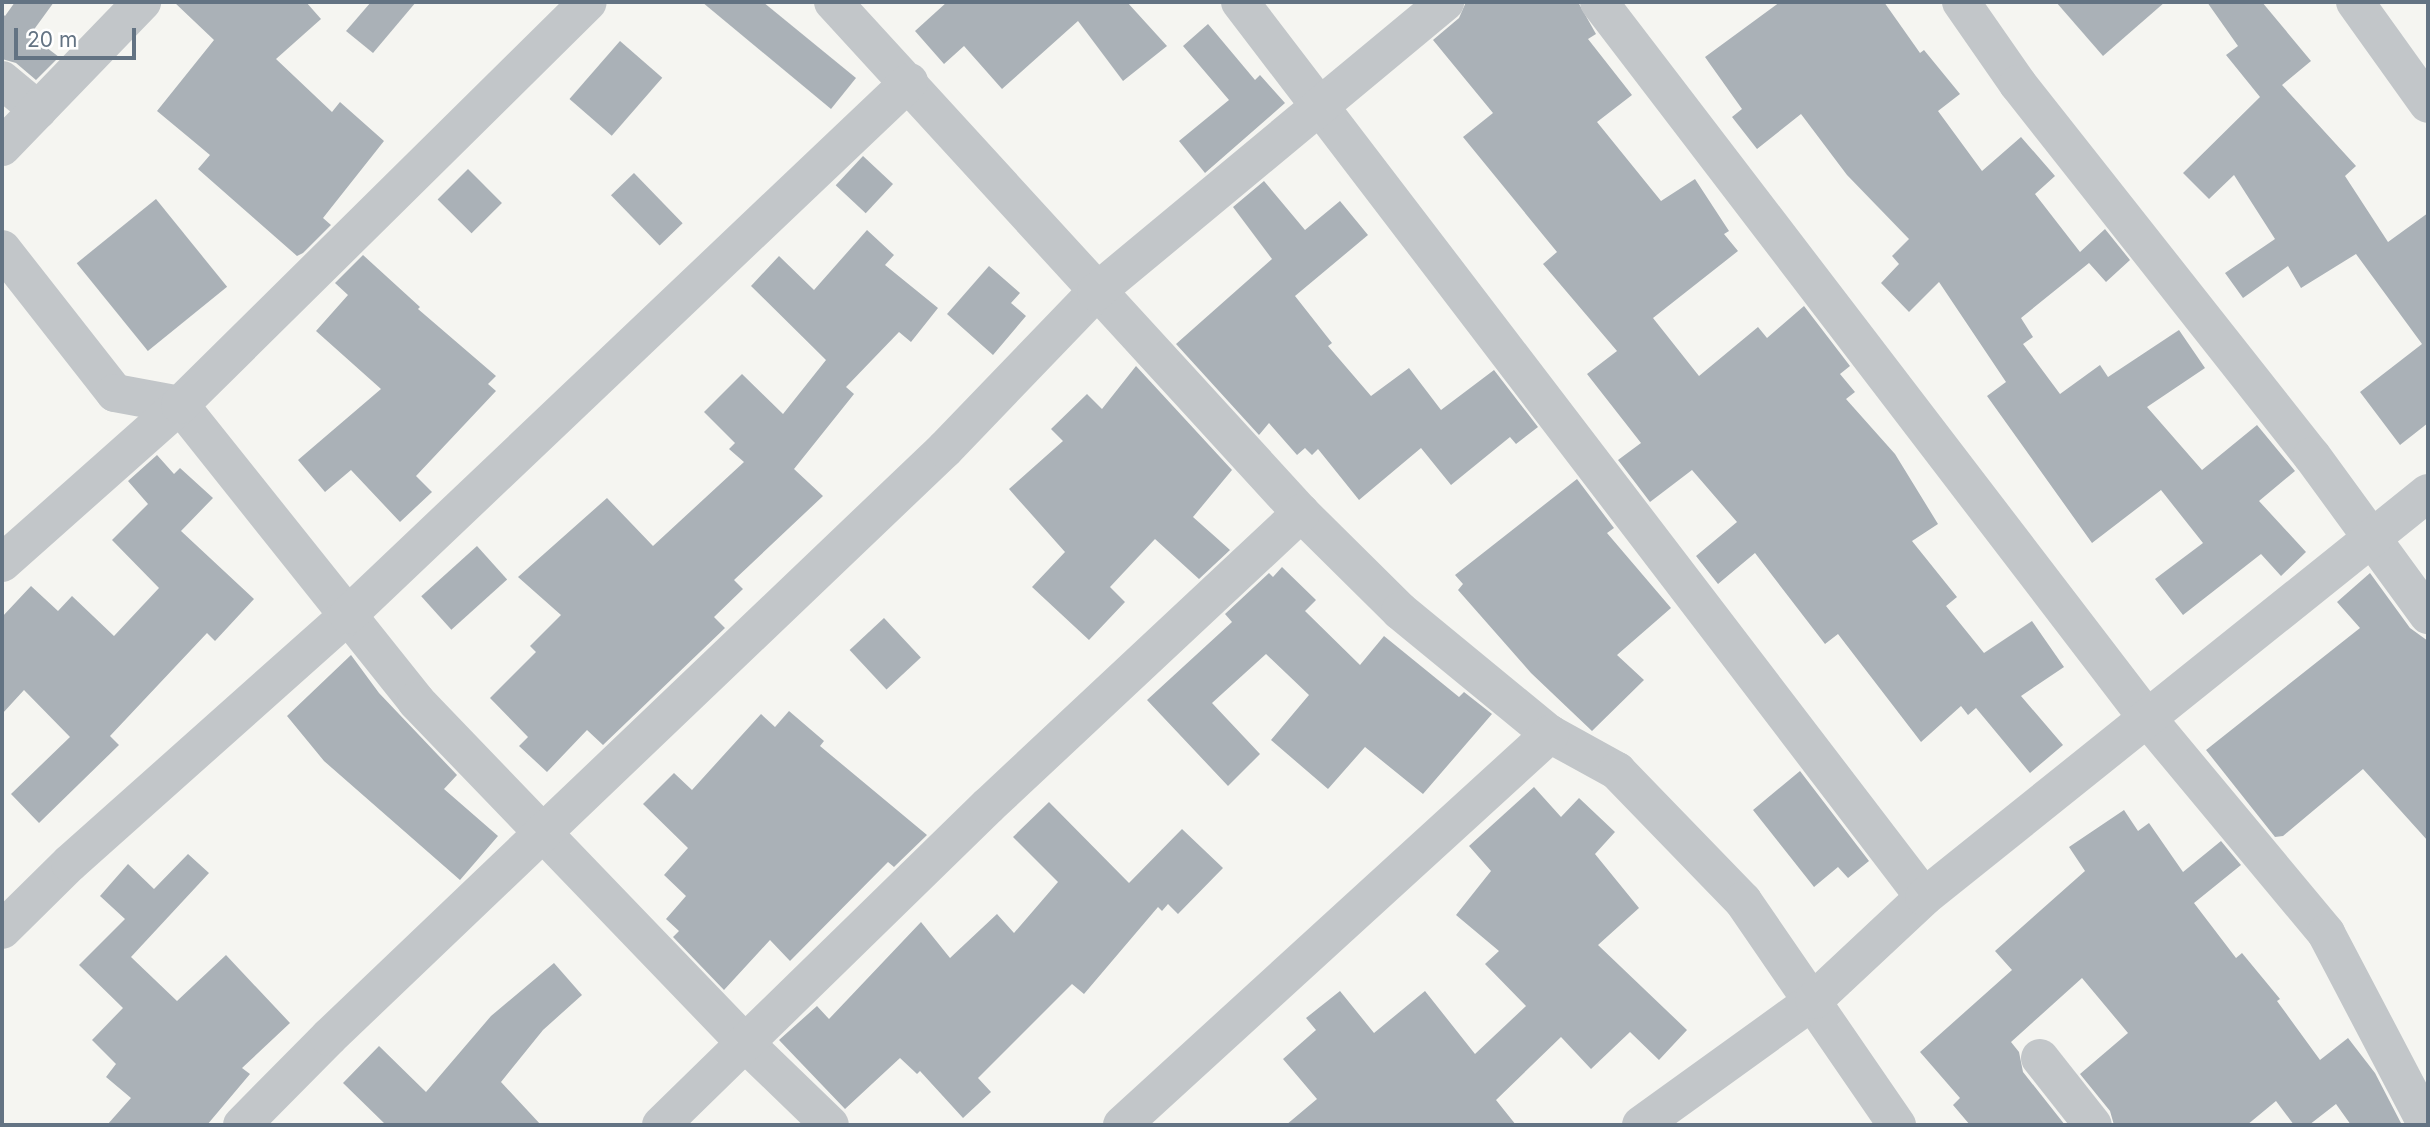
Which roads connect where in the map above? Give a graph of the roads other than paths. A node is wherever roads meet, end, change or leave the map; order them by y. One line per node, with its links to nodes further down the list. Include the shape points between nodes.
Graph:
1 (142, 2): 13 (street)
2 (588, 2): 17 (street)
3 (833, 2): 10 (street)
4 (1240, 2): 12 (street)
5 (1445, 2): 12 (street)
6 (1599, 2): 24 (street)
7 (1961, 2): 20 (street, via 2018,84)
8 (2355, 2): 11 (street)
9 (2, 80): 13 (street)
10 (909, 82): 16 (street); 22 (street)
11 (2428, 104)
12 (1319, 107): 16 (street); 27 (street)
13 (38, 110): 14 (street)
14 (2, 147)
15 (2, 249): 17 (street, via 115,393)
16 (1096, 292): 19 (street); 26 (street, via 946,449)
17 (180, 405): 21 (street); 22 (street)
18 (2428, 494): 20 (street)
19 (1301, 513): 25 (street, via 1400,611); 30 (street, via 988,806)
20 (2372, 536): 23 (street); 24 (street)
21 (2, 563)
22 (348, 615): 26 (street, via 416,701); 28 (street, via 70,863)
23 (2428, 615)
24 (2147, 718): 27 (street); 39 (street, via 2326,933)
25 (1550, 734): 29 (street, via 1617,771 1743,901); 35 (street)
26 (543, 834): 30 (street); 32 (street)
27 (1924, 897): 29 (street)
28 (2, 930)
29 (1814, 1000): 36 (street); 37 (street)
30 (745, 1044): 33 (street); 34 (street)
31 (2040, 1058): 38 (street)
32 (242, 1125)
33 (661, 1125)
34 (830, 1125)
35 (1122, 1125)
36 (1641, 1125)
37 (1898, 1125)
38 (2093, 1125)
39 (2427, 1125)

